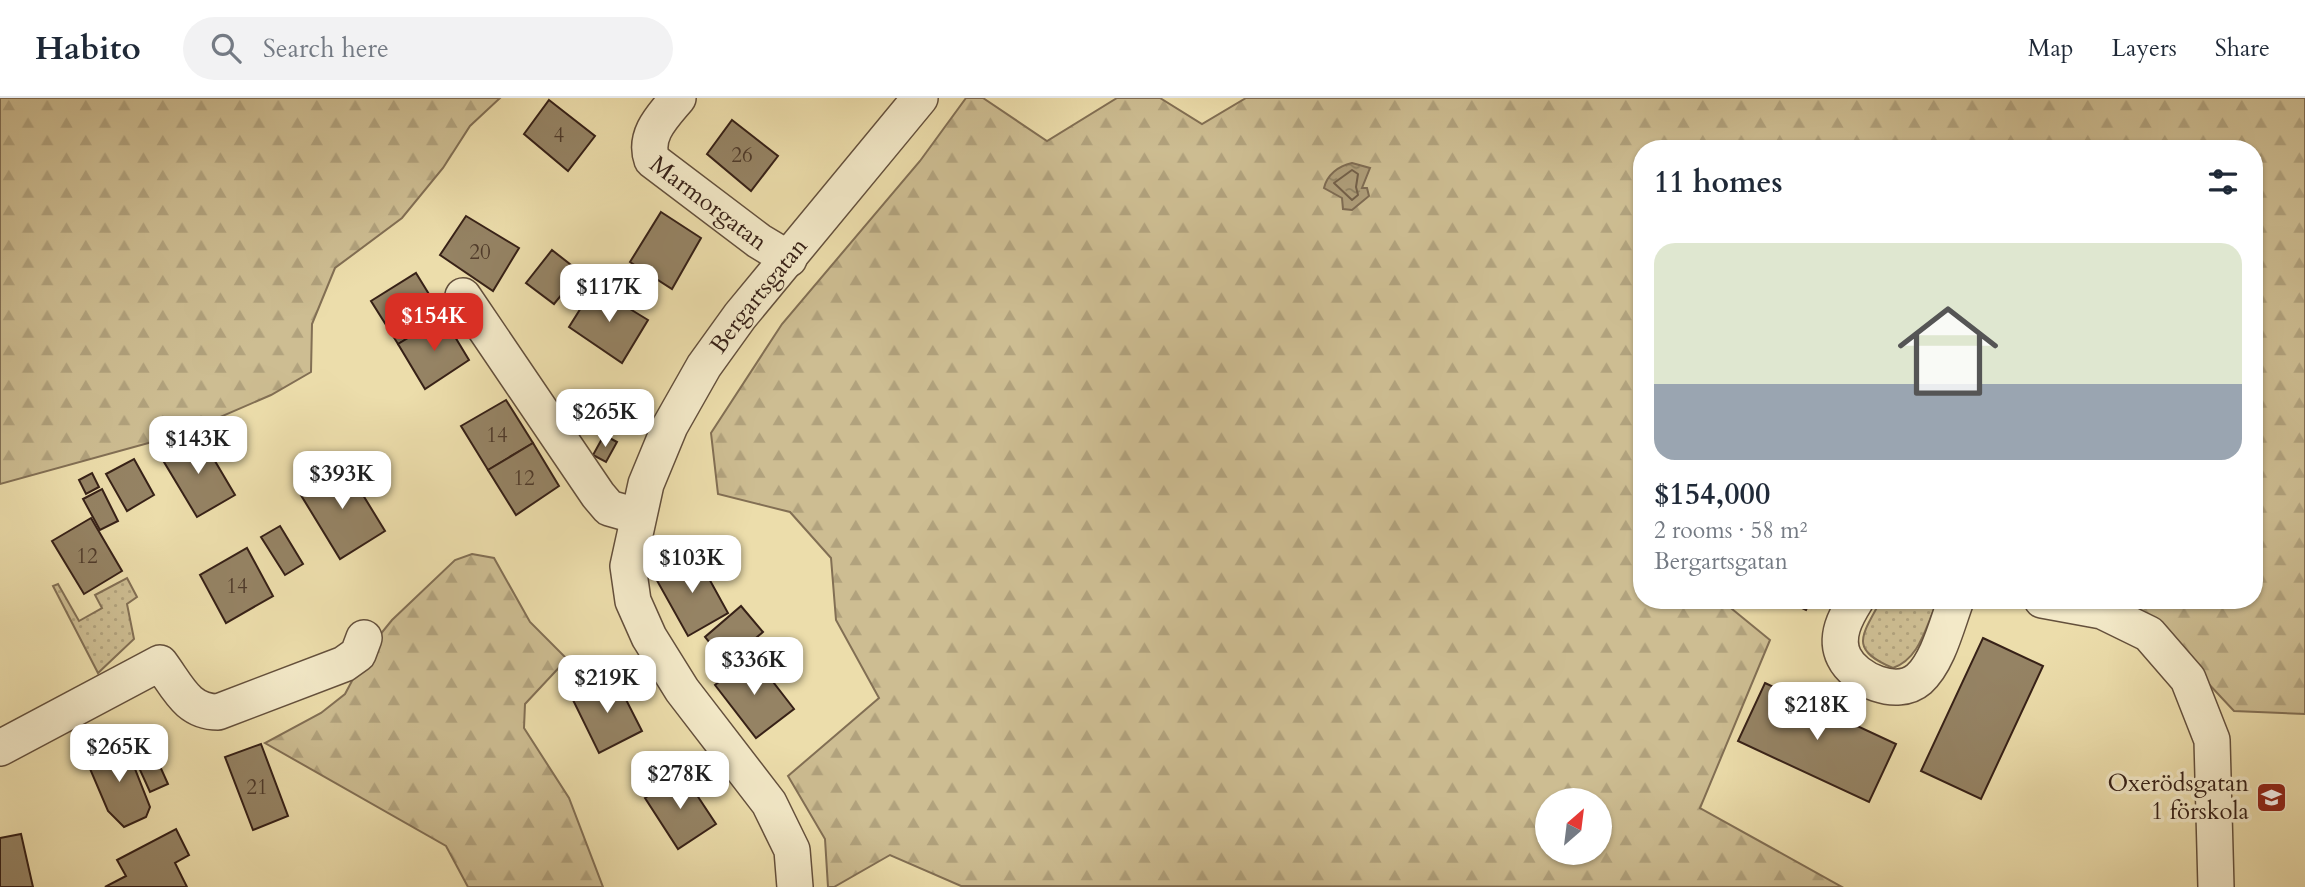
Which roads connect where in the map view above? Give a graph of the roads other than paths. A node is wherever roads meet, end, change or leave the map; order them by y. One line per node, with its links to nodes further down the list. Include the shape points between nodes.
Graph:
1 (678, 98): 3 (street, Marmorgatan, via 653,129 649,152 653,160 759,242)
2 (920, 98): 3 (street, Bergartsgatan)
3 (789, 259): 5 (street, Bergartsgatan, via 704,366 670,426)
4 (463, 296): 5 (street, via 598,495 609,508)
5 (637, 516): 11 (street, Bergartsgatan, via 628,566 633,601 643,625 682,690 769,803 792,850)
6 (1850, 609): 7 (street, via 1843,620 1840,643 1844,657 1863,677 1889,687 1908,686 1920,678)
7 (1952, 609)
8 (2091, 609): 12 (street, via 2149,634 2188,679 2212,740)
9 (364, 638): 10 (street, via 358,654 344,664 219,712 202,712 192,706 160,663)
10 (0, 748)
11 (794, 887)
12 (2216, 887)

